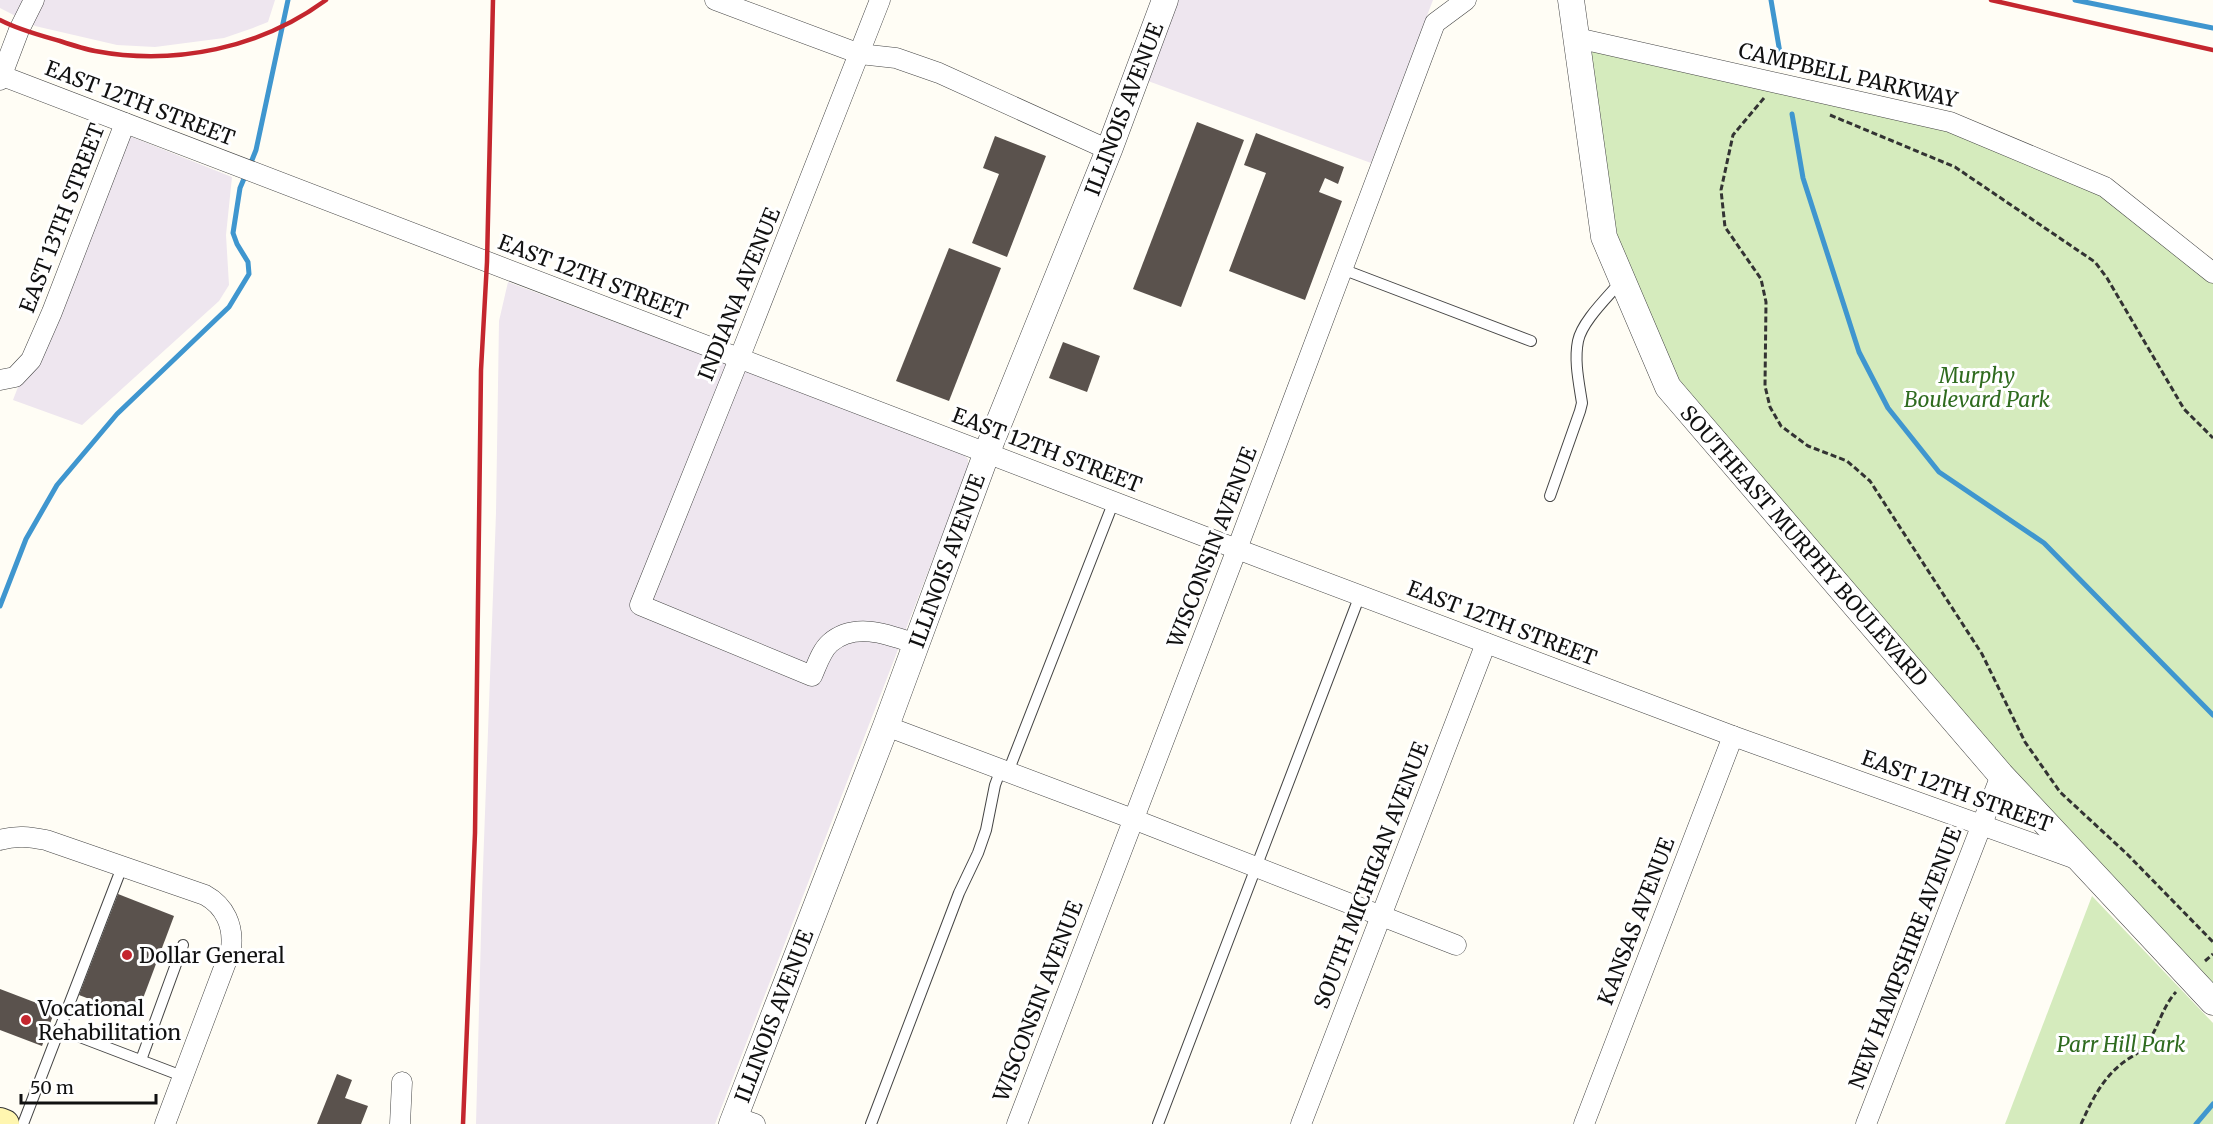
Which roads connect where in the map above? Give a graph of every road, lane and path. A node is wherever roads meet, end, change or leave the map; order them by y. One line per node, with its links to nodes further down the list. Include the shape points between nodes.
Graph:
1 (34, 0): 9 (street)
2 (715, 0): 8 (street)
3 (880, 0): 8 (street, INDIANA AVENUE)
4 (1165, 0): 13 (street, ILLINOIS AVENUE)
5 (1466, 0): 14 (street, WISCONSIN AVENUE, via 1434,23)
6 (1571, 0): 7 (street, SOUTHEAST MURPHY BOULEVARD)
7 (1577, 38): 15 (street, CAMPBELL PARKWAY, via 1950,122 2105,187); 16 (street, SOUTHEAST MURPHY BOULEVARD, via 1604,237)
8 (860, 54): 13 (street, via 896,58 939,73); 18 (street, INDIANA AVENUE)
9 (1, 77): 12 (street, EAST 12TH STREET)
10 (1766, 97): 39 (path, via 1733,135 1721,190 1725,227 1761,279 1766,302 1765,386 1770,407 1781,426 1808,446 1847,461 1870,481 1982,654 2025,742 2060,792)
11 (1820, 111): 20 (path, via 1955,167 2095,262 2184,409)
12 (125, 123): 18 (street, EAST 12TH STREET); 19 (street, EAST 13TH STREET, via 31,360 15,377)
13 (1109, 150): 21 (street, ILLINOIS AVENUE)
14 (1342, 269): 17 (lane); 24 (street, WISCONSIN AVENUE)
15 (2213, 273)
16 (1622, 280): 22 (lane, via 1578,339 1582,403); 31 (street, SOUTHEAST MURPHY BOULEVARD, via 1668,387)
17 (1531, 341)
18 (740, 359): 21 (street, EAST 12TH STREET); 27 (street, INDIANA AVENUE, via 640,605 812,676 829,644 855,631 893,636)
19 (0, 380)
20 (2213, 438)
21 (987, 452): 23 (street, EAST 12TH STREET); 27 (street, ILLINOIS AVENUE)
22 (1550, 496)
23 (1114, 501): 24 (street, EAST 12TH STREET); 30 (lane)
24 (1237, 549): 25 (street, EAST 12TH STREET); 32 (street, WISCONSIN AVENUE)
25 (1360, 595): 26 (street, EAST 12TH STREET); 37 (lane)
26 (1486, 643): 29 (street, EAST 12TH STREET); 38 (street, SOUTH MICHIGAN AVENUE)
27 (916, 644): 28 (street, ILLINOIS AVENUE)
28 (886, 726): 30 (street); 50 (street, ILLINOIS AVENUE)
29 (1733, 736): 33 (street, EAST 12TH STREET); 59 (street, KANSAS AVENUE)
30 (1004, 771): 32 (street); 55 (lane, via 995,785 983,838 958,893)
31 (2001, 775): 33 (street, NEW HAMPSHIRE AVENUE); 35 (street, SOUTHEAST MURPHY BOULEVARD)
32 (1133, 819): 37 (street); 56 (street, WISCONSIN AVENUE)
33 (1981, 825): 35 (street, EAST 12TH STREET); 60 (street, NEW HAMPSHIRE AVENUE)
34 (0, 840): 36 (street, via 46,840)
35 (2081, 861): 43 (street, SOUTHEAST MURPHY BOULEVARD)
36 (122, 867): 45 (lane); 47 (street, via 212,899 231,926 226,965)
37 (1256, 867): 38 (street); 57 (lane)
38 (1381, 916): 41 (street); 58 (street, SOUTH MICHIGAN AVENUE)
39 (2213, 942)
40 (183, 945): 46 (lane)
41 (1456, 945)
42 (2213, 954): 43 (path)
43 (2189, 976): 44 (street, SOUTHEAST MURPHY BOULEVARD); 61 (path, via 2169,998 2144,1048 2118,1066 2094,1094)
44 (2213, 1002)
45 (59, 1029): 46 (lane); 52 (lane)
46 (141, 1060): 47 (lane)
47 (182, 1076): 53 (street)
48 (402, 1082): 54 (street)
49 (0, 1122): 51 (main road)
50 (741, 1122)
51 (5, 1124)
52 (23, 1124)
53 (165, 1124)
54 (400, 1124)
55 (871, 1124)
56 (1017, 1124)
57 (1158, 1124)
58 (1301, 1124)
59 (1584, 1124)
60 (1866, 1124)
61 (2081, 1124)

